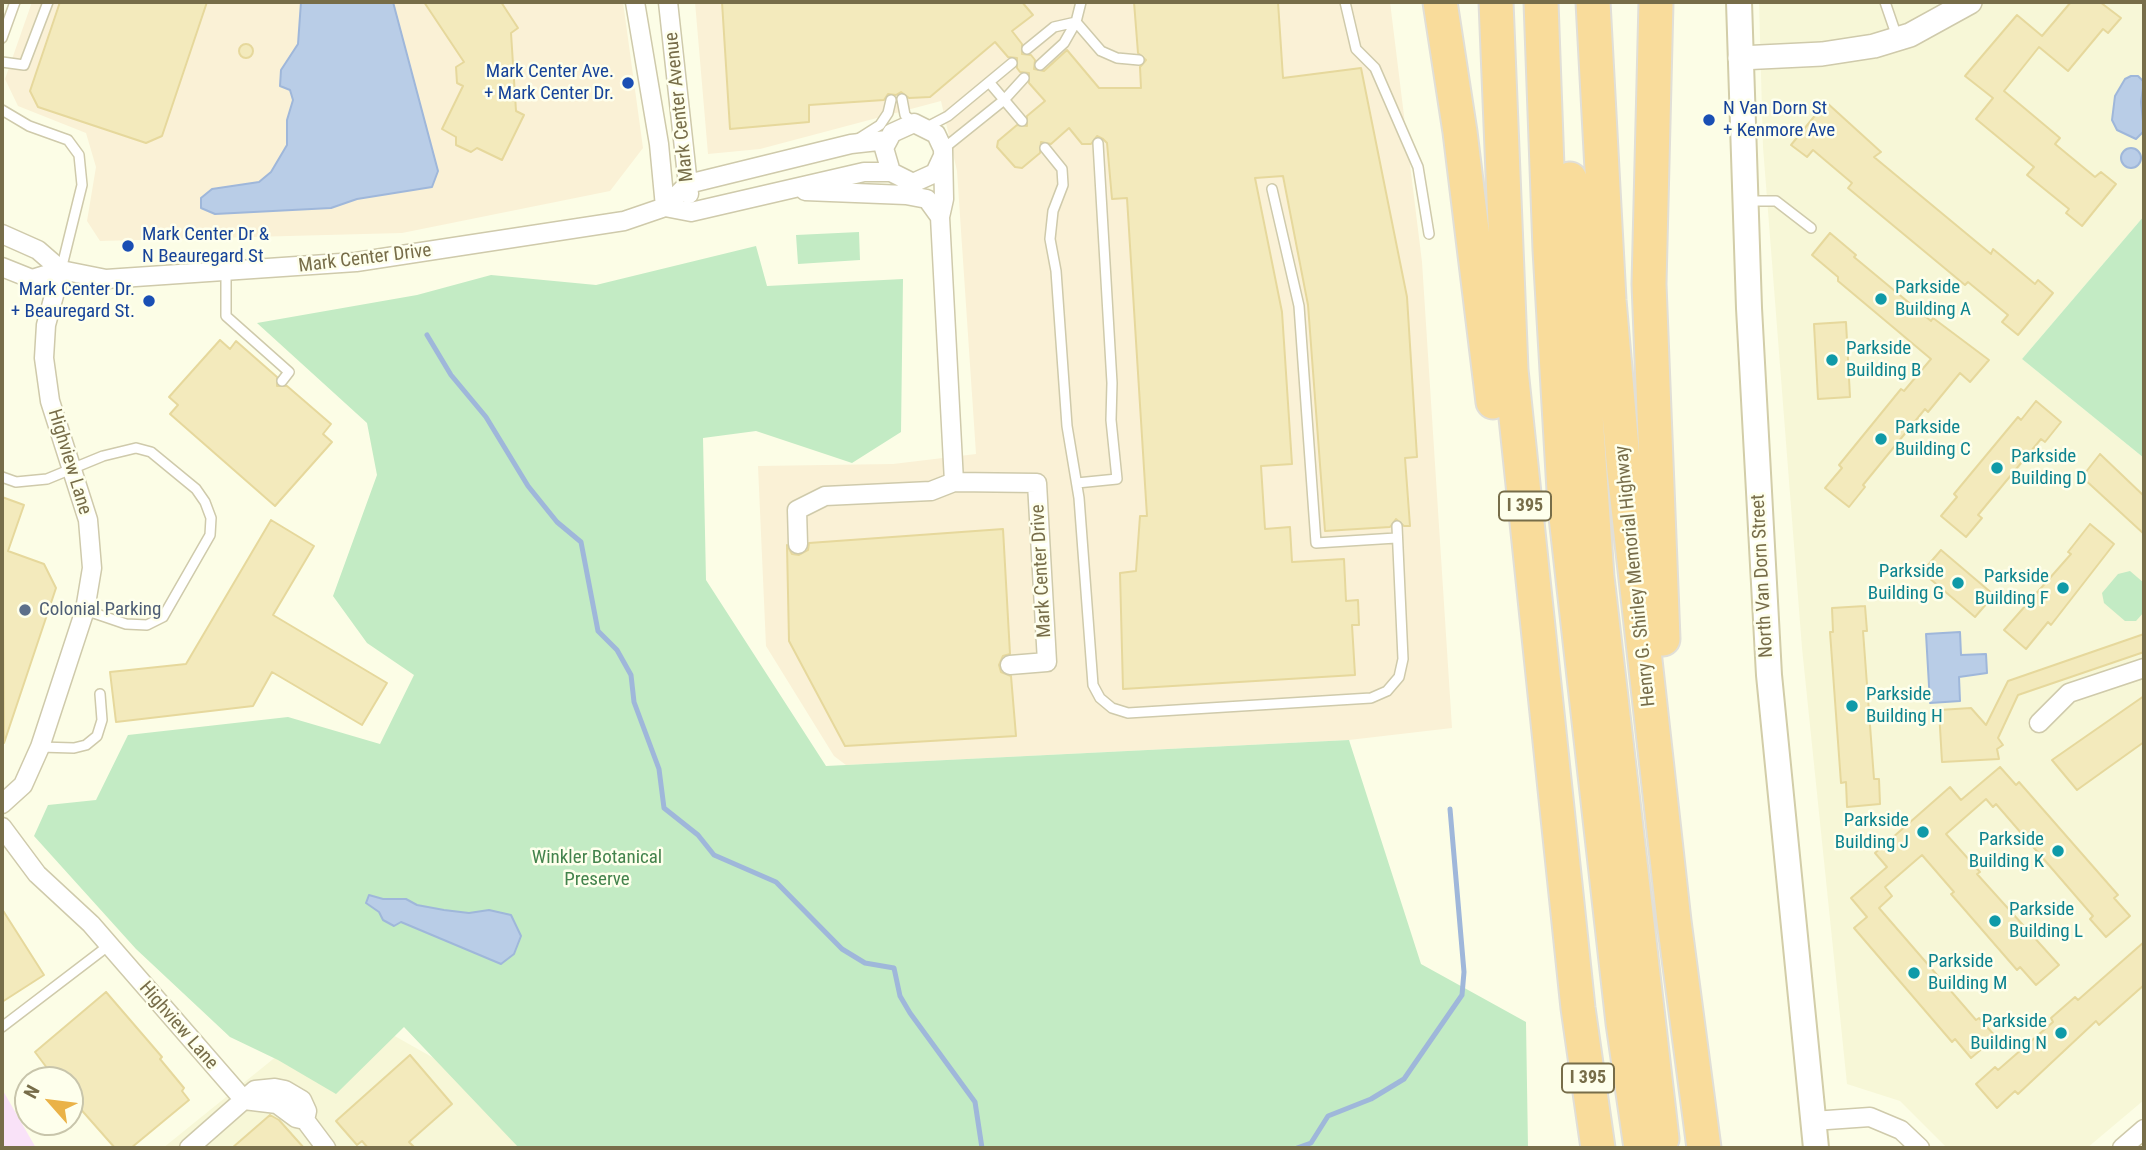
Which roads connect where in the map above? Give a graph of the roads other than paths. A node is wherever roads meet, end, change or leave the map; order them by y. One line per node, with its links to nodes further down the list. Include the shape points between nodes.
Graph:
1 (15, 2): 17 (lane)
2 (48, 2): 22 (lane, via 24,65)
3 (635, 2): 43 (street, Mark Center Avenue)
4 (668, 2): 39 (street, Mark Center Avenue)
5 (1081, 2): 16 (lane)
6 (1345, 2): 48 (lane, via 1356,49 1375,68 1418,167)
7 (1440, 2): 70 (highway, via 1514,577)
8 (1496, 2): 70 (highway, I 395, via 1511,370)
9 (1541, 2): 78 (highway, via 1565,508)
10 (1564, 2): 79 (highway, via 1576,291 1597,577)
11 (1593, 2): 68 (highway, Henry G. Shirley Memorial Highway, via 1610,314)
12 (1656, 2): 68 (highway, via 1649,284)
13 (1739, 2): 20 (main road, North Van Dorn Street)
14 (1885, 2): 18 (lane)
15 (1970, 2): 18 (street)
16 (1076, 22): 19 (lane, via 1054,27); 21 (lane, via 1101,51); 24 (lane, via 1064,43)
17 (2, 38)
18 (1897, 39): 20 (street, via 1846,51)
19 (1027, 50)
20 (1740, 58): 42 (main road, North Van Dorn Street)
21 (1139, 60)
22 (2, 62)
23 (1012, 63): 26 (lane)
24 (1040, 65)
25 (1024, 78): 29 (lane)
26 (989, 82): 29 (lane); 32 (lane, via 948,116)
27 (902, 99): 32 (lane, via 905,115)
28 (891, 100): 35 (lane, via 880,125)
29 (1004, 100): 31 (lane); 37 (lane)
30 (2, 110): 50 (lane, via 29,126 68,139 79,155 82,185)
31 (1022, 121)
32 (921, 125): 33 (street, via 898,127); 37 (street, via 936,134)
33 (887, 140): 35 (street); 38 (street, via 884,156)
34 (1098, 143): 56 (lane, via 1117,479)
35 (851, 144): 39 (street)
36 (1045, 148): 56 (lane, via 1062,169 1063,186 1053,211 1050,239 1067,426)
37 (943, 153): 38 (street, via 935,173 921,181 904,181); 45 (street)
38 (891, 172): 41 (street, Mark Center Drive, via 864,172)
39 (688, 184): 43 (street, Mark Center Drive); 44 (street, Mark Center Avenue)
40 (1272, 188): 58 (lane, via 1299,306 1316,543)
41 (791, 189): 44 (street, Mark Center Drive); 45 (street, Mark Center Drive, via 906,195 927,200)
42 (1744, 201): 46 (lane, via 1776,201); 73 (main road, North Van Dorn Street, via 1769,676)
43 (665, 207): 44 (street, Mark Center Drive); 51 (street, Mark Center Drive, via 624,221 356,262)
44 (691, 212)
45 (940, 217): 55 (street)
46 (1811, 228)
47 (2, 234): 50 (street, via 38,250)
48 (1429, 234)
49 (2, 267): 50 (street, Mark Center Drive, via 32,279)
50 (61, 271): 51 (street, Mark Center Drive, via 106,279); 53 (street, Highview Lane, via 48,317 44,358 50,401)
51 (226, 272): 52 (lane, via 226,316 289,372)
52 (282, 381)
53 (74, 468): 54 (lane, via 47,479 16,482); 60 (street, Highview Lane, via 92,547); 60 (lane, via 135,448 151,452 196,489 211,518 210,535 163,617 146,625 126,624)
54 (2, 477)
55 (954, 482): 59 (street, Mark Center Drive, via 931,491 825,496 797,510); 61 (street, Mark Center Drive, via 1037,483 1047,662)
56 (1077, 483): 58 (lane, via 1093,685 1112,708 1129,713 1371,698 1387,691 1399,677 1403,659)
57 (1397, 527): 58 (lane)
58 (1396, 538)
59 (798, 544)
60 (85, 610): 65 (street, Highview Lane)
61 (1010, 666)
62 (2144, 668): 64 (street, via 2069,693)
63 (100, 694): 65 (lane, via 102,720 97,736 74,748)
64 (2039, 723)
65 (40, 747): 66 (street, Highview Lane, via 23,785)
66 (2, 804)
67 (2, 827): 69 (street, Highview Lane, via 37,874)
68 (1674, 921): 80 (highway, Henry G. Shirley Memorial Highway)
69 (108, 946): 71 (lane); 72 (street, Highview Lane)
70 (1578, 1008): 77 (highway, I 395)
71 (2, 1027)
72 (244, 1100): 75 (street); 76 (street, via 276,1104 305,1120)
73 (1813, 1121): 81 (main road, North Van Dorn Street); 82 (street, via 1870,1117 1900,1130)
74 (2144, 1129): 83 (street)
75 (189, 1148)
76 (326, 1148)
77 (1598, 1148)
78 (1641, 1148)
79 (1663, 1148)
80 (1704, 1148)
81 (1816, 1148)
82 (1920, 1148)
83 (2122, 1148)

